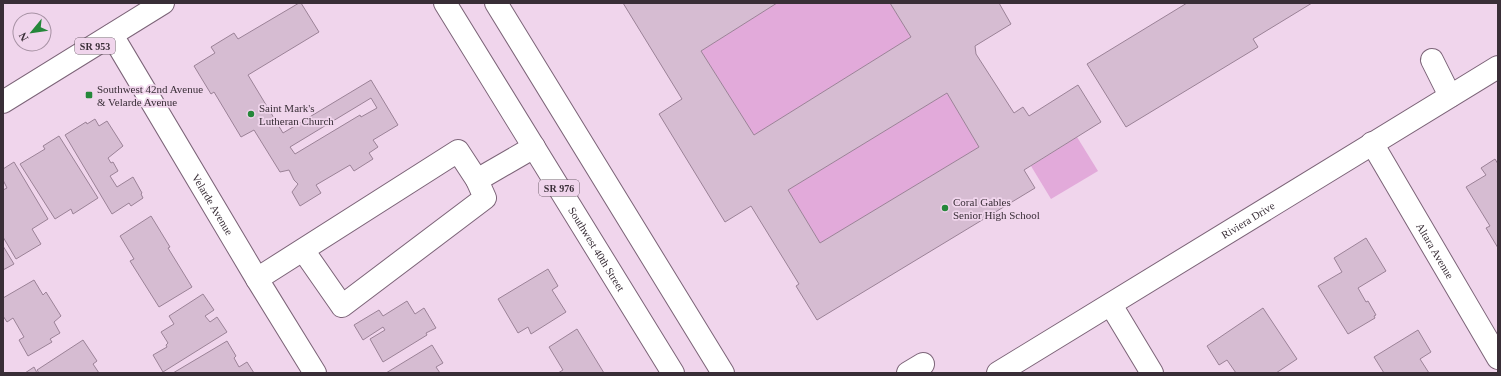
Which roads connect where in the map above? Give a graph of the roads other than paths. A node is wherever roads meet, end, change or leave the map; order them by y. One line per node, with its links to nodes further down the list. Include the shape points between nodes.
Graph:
1 (163, 3): 4 (street, SR 953)
2 (445, 3): 11 (street, Southwest 40th Street / SR 976)
3 (496, 3): 19 (street)
4 (141, 9): 5 (street, SR 953)
5 (112, 35): 9 (street, SR 953); 14 (street, Velarde Avenue)
6 (1432, 60): 8 (street)
7 (1498, 67): 8 (street, Riviera Drive)
8 (1450, 96): 10 (street, Riviera Drive)
9 (3, 102)
10 (1372, 143): 15 (street, Riviera Drive); 16 (street, Altara Avenue)
11 (534, 147): 12 (street); 18 (street, Southwest 40th Street / SR 976)
12 (481, 189): 13 (street, via 458,151); 13 (street, via 342,306)
13 (303, 250): 14 (street)
14 (258, 280): 17 (street, Velarde Avenue)
15 (1111, 305): 20 (street, Riviera Drive); 21 (street)
16 (1498, 358)
17 (315, 373)
18 (674, 373)
19 (723, 373)
20 (998, 373)
21 (1152, 373)

